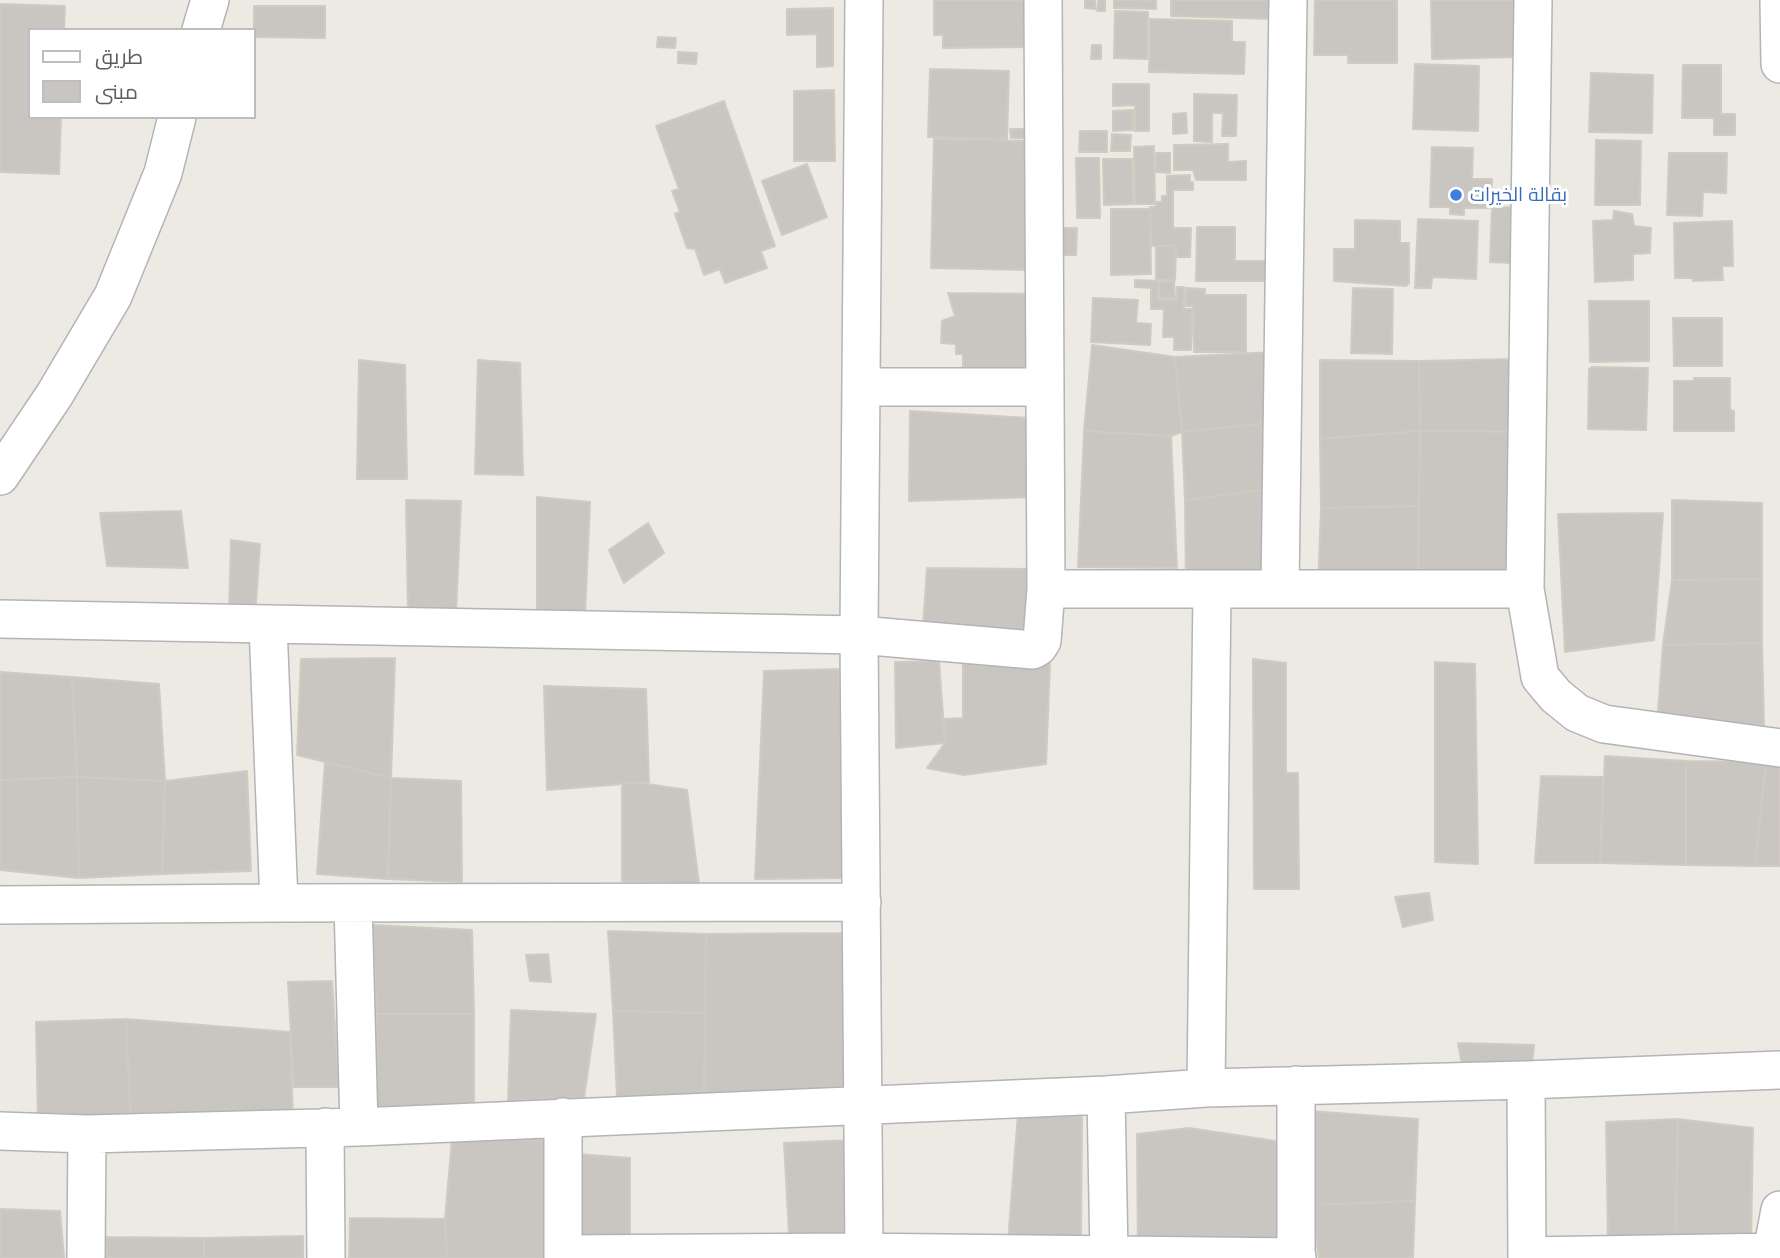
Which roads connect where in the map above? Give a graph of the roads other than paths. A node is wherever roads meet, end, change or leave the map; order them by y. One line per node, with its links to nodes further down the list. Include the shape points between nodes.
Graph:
1 (210, 0): 7 (street)
2 (864, 0): 10 (street)
3 (1042, 0): 11 (street)
4 (1288, 0): 14 (street)
5 (1533, 0): 15 (street)
6 (1779, 0): 8 (street)
7 (202, 28)
8 (1780, 64)
9 (176, 119): 12 (street, via 163,173 113,296)
10 (861, 387): 11 (street); 19 (street)
11 (1044, 387): 13 (street)
12 (0, 477)
13 (1045, 589): 16 (street); 19 (street, via 1042,641 1032,650)
14 (1280, 589): 15 (street); 16 (street)
15 (1525, 589): 20 (street, via 1540,677 1577,713 1604,724)
16 (1212, 590): 28 (street)
17 (0, 619): 18 (street)
18 (268, 625): 19 (street); 21 (street)
19 (859, 635): 22 (street)
20 (1780, 748)
21 (279, 902): 23 (street); 24 (street)
22 (862, 902): 23 (street); 30 (street)
23 (353, 903): 32 (street)
24 (0, 905)
25 (1780, 1070): 26 (street)
26 (1526, 1080): 27 (street); 43 (street)
27 (1296, 1085): 28 (street); 42 (street)
28 (1206, 1088): 29 (street)
29 (1106, 1095): 30 (street); 37 (street)
30 (863, 1105): 31 (street); 36 (street)
31 (563, 1117): 32 (street); 40 (street)
32 (342, 1127): 34 (street); 45 (street)
33 (0, 1131): 34 (street)
34 (87, 1133): 44 (street)
35 (1780, 1210): 38 (street)
36 (864, 1252): 39 (street); 41 (street)
37 (1109, 1254): 41 (street); 42 (street)
38 (1774, 1254): 43 (street)
39 (812, 1255): 40 (street)
40 (563, 1256)
41 (1050, 1256)
42 (1297, 1257)
43 (1527, 1257)
44 (86, 1258)
45 (326, 1258)

